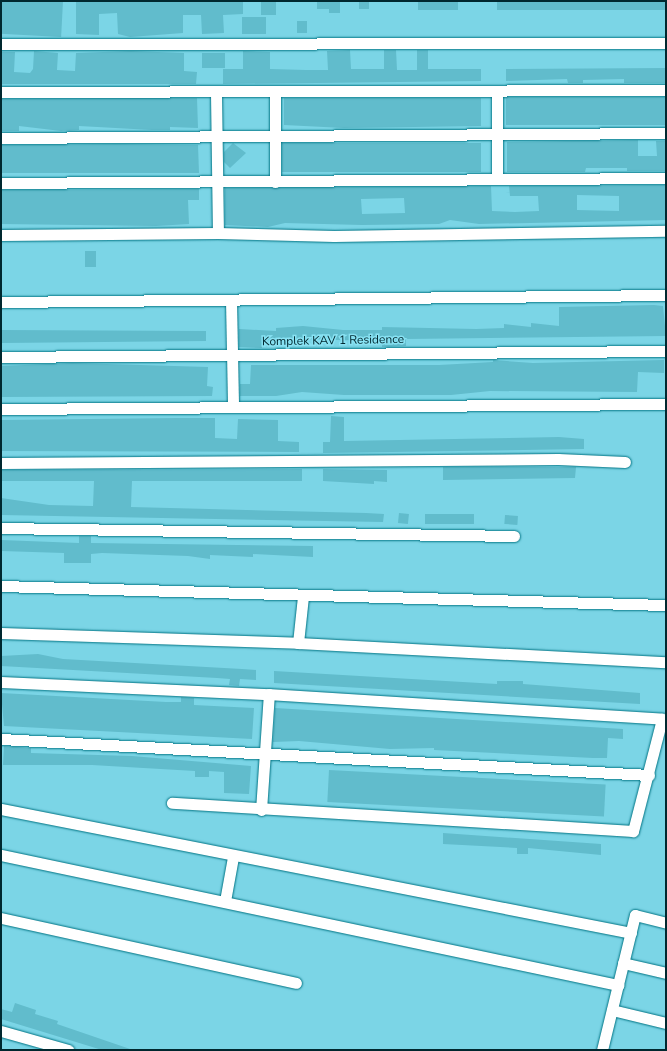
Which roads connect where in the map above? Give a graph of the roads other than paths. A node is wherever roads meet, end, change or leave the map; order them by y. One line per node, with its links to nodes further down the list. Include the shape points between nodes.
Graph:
1 (666, 43): 2 (street)
2 (1, 44)
3 (497, 90): 4 (street); 6 (street); 9 (street)
4 (666, 90)
5 (1, 92): 7 (street)
6 (275, 92): 7 (street); 11 (street)
7 (216, 93): 10 (street)
8 (666, 133): 9 (street)
9 (497, 136): 11 (street); 13 (street)
10 (215, 137): 11 (street); 12 (street); 15 (street)
11 (275, 137): 16 (street)
12 (1, 138)
13 (497, 178): 14 (street); 16 (street)
14 (666, 178)
15 (215, 182): 16 (street); 17 (street); 19 (street)
16 (275, 182)
17 (1, 183)
18 (666, 231): 19 (street, via 334,236)
19 (218, 233): 20 (street)
20 (1, 235)
21 (666, 295): 22 (street)
22 (231, 300): 23 (street); 25 (street)
23 (1, 302)
24 (666, 351): 25 (street, Komplek KAV 1 Residence)
25 (232, 356): 26 (street, Komplek KAV 1 Residence); 28 (street)
26 (1, 357)
27 (666, 404): 28 (street)
28 (233, 407): 29 (street)
29 (1, 409)
30 (625, 462): 31 (street, via 550,459)
31 (1, 463)
32 (1, 528): 33 (street)
33 (514, 536)
34 (1, 586): 35 (street)
35 (303, 596): 36 (street); 38 (street)
36 (666, 605)
37 (1, 633): 38 (street)
38 (298, 643): 39 (street)
39 (666, 662)
40 (1, 682): 41 (street)
41 (269, 694): 43 (street); 44 (street, via 662,718)
42 (1, 739): 43 (street)
43 (265, 754): 44 (street); 47 (street)
44 (649, 775): 47 (street, via 633,831)
45 (172, 803): 47 (street)
46 (1, 809): 49 (street)
47 (261, 810)
48 (1, 854): 50 (street)
49 (233, 856): 50 (street); 53 (street)
50 (225, 901): 57 (street)
51 (1, 918): 56 (street)
52 (666, 923): 53 (street, via 635,915)
53 (631, 933): 54 (street)
54 (624, 963): 55 (street); 57 (street)
55 (666, 973)
56 (296, 983)
57 (618, 985): 58 (street)
58 (612, 1010): 59 (street); 62 (street)
59 (666, 1023)
60 (1, 1031): 61 (street)
61 (68, 1050)
62 (602, 1050)

